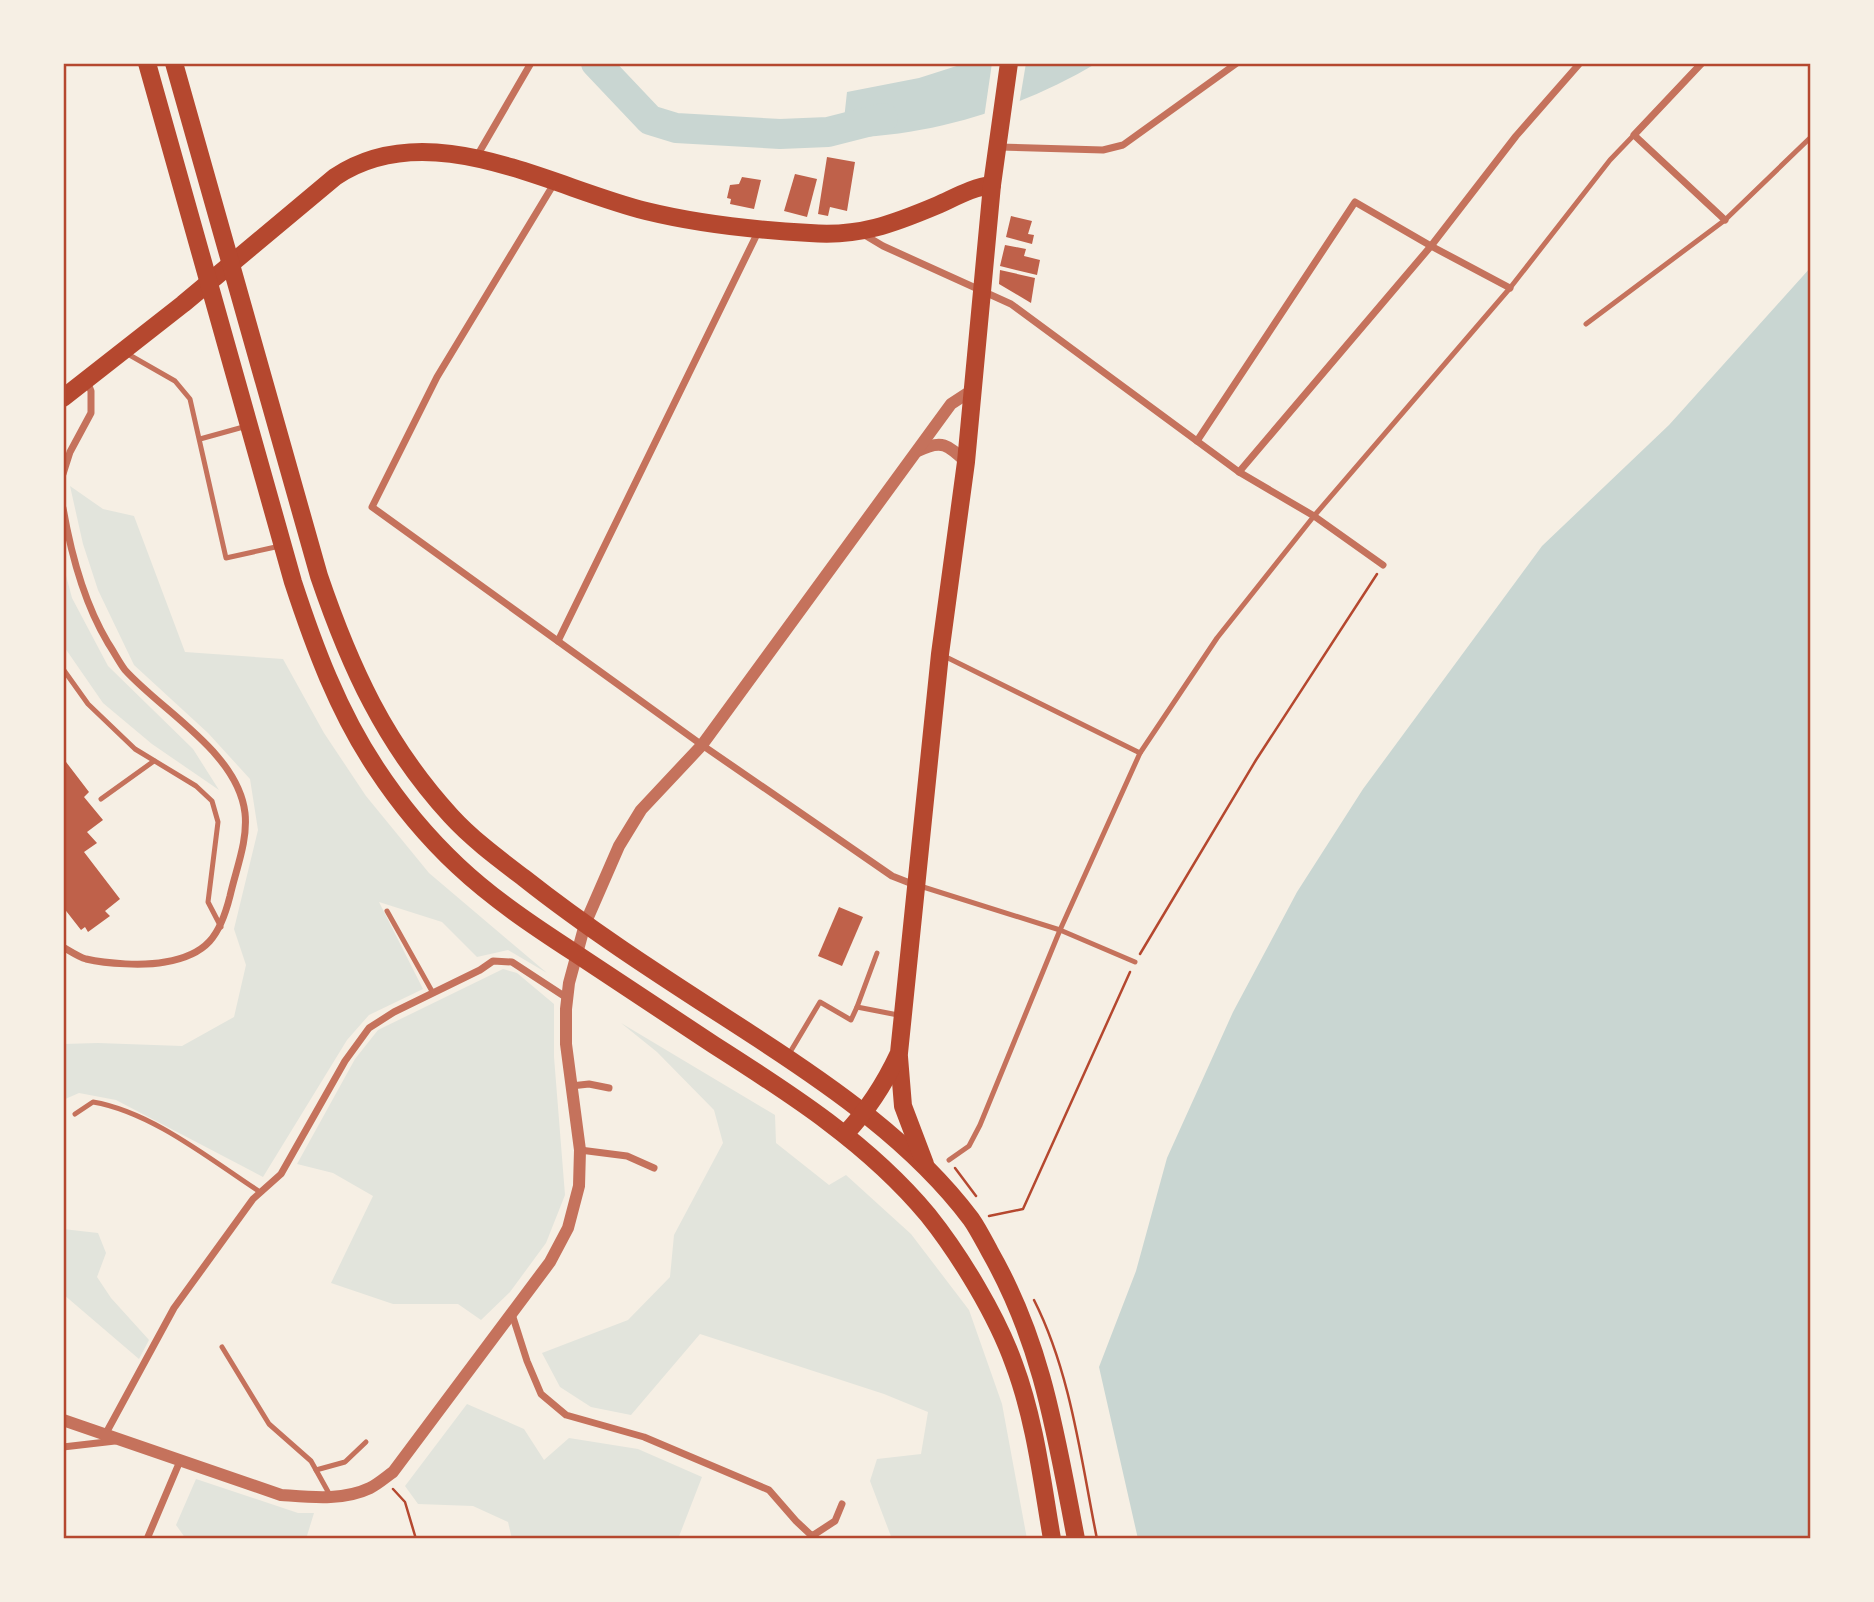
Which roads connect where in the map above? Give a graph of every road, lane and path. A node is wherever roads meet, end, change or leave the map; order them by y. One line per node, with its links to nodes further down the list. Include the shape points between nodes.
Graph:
1 (147, 63): 19 (main road)
2 (174, 63): 18 (main road)
3 (531, 63): 11 (street)
4 (1009, 63): 10 (main road)
5 (1237, 63): 10 (street, via 1123,145 1092,150)
6 (1580, 63): 17 (street, via 1516,136)
7 (1702, 63): 8 (street)
8 (1634, 135): 14 (street); 20 (lane, via 1609,160)
9 (1811, 137): 14 (lane)
10 (998, 146): 13 (main road)
11 (476, 157): 12 (main road); 18 (main road, via 415,152 363,161 335,177)
12 (556, 182): 15 (main road, via 648,212); 38 (street, via 437,377 372,507)
13 (992, 185): 16 (main road); 21 (main road)
14 (1725, 220): 22 (lane)
15 (759, 229): 16 (main road, via 839,235); 38 (street)
16 (861, 232): 21 (street)
17 (1431, 246): 20 (street); 29 (street, via 1355,202); 32 (street)
18 (231, 264): 19 (main road); 47 (main road, via 320,576 366,695 400,752 452,817)
19 (208, 284): 23 (main road); 27 (main road)
20 (1510, 288): 35 (lane)
21 (983, 292): 25 (main road); 29 (street, via 1011,304)
22 (1586, 324)
23 (124, 352): 24 (main road); 28 (lane, via 175,381 190,399)
24 (87, 380): 26 (main road); 33 (street, via 91,413)
25 (974, 389): 30 (street, via 951,404); 31 (main road)
26 (63, 398)
27 (247, 425): 28 (lane); 36 (main road)
28 (200, 439): 36 (lane, via 226,558)
29 (1197, 441): 32 (street)
30 (913, 454): 31 (street, via 932,444 943,445); 41 (street)
31 (965, 462): 39 (main road)
32 (1239, 472): 35 (street)
33 (63, 474)
34 (63, 508): 48 (street, via 90,607 125,669 208,747 240,792 244,844)
35 (1314, 516): 37 (street); 42 (lane, via 1217,638)
36 (282, 545): 51 (main road, via 321,661 376,768 419,826 459,868)
37 (1383, 565): 53 (path, via 1256,760)
38 (558, 641): 41 (street)
39 (940, 654): 42 (lane); 45 (main road)
40 (63, 669): 43 (lane, via 89,704 135,749)
41 (702, 745): 45 (street, via 892,876); 47 (street, via 641,810 619,846)
42 (1140, 753): 49 (lane)
43 (154, 761): 44 (lane); 48 (lane, via 212,801 218,822 208,902)
44 (101, 799)
45 (917, 886): 49 (lane); 57 (main road)
46 (387, 911): 54 (lane)
47 (585, 924): 51 (street); 59 (main road)
48 (221, 927): 50 (street, via 208,944 187,958 160,963 85,959)
49 (1060, 930): 53 (lane); 66 (lane, via 980,1125 969,1146)
50 (63, 947)
51 (575, 953): 55 (street); 64 (main road)
52 (877, 953): 56 (lane)
53 (1135, 962): 70 (path, via 1023,1209)
54 (433, 993): 55 (street, via 493,961 512,962); 69 (street, via 369,1028 345,1061 281,1174)
55 (567, 998): 60 (street)
56 (857, 1007): 57 (lane); 59 (lane, via 851,1020 820,1002)
57 (903, 1016): 58 (main road)
58 (899, 1053): 63 (main road); 68 (main road, via 903,1106)
59 (787, 1057): 63 (main road)
60 (571, 1086): 61 (street); 65 (street)
61 (609, 1088)
62 (75, 1114): 69 (lane, via 93,1102 111,1105 160,1128)
63 (864, 1114): 64 (main road); 68 (main road)
64 (845, 1134): 86 (main road, via 929,1217 984,1301 1014,1364 1034,1438)
65 (580, 1150): 67 (street, via 627,1156); 71 (street, via 579,1186 569,1228)
66 (949, 1160)
67 (654, 1168)
68 (928, 1170): 87 (main road, via 972,1220 1024,1320 1052,1419)
69 (260, 1192): 74 (street, via 174,1308)
70 (989, 1216)
71 (512, 1313): 80 (street, via 413,1447); 83 (street, via 541,1394 566,1415 644,1437 769,1490)
72 (222, 1347): 79 (lane, via 269,1424)
73 (63, 1420): 74 (street)
74 (105, 1435): 75 (street)
75 (120, 1440): 77 (street); 78 (street)
76 (366, 1442): 79 (lane, via 345,1462)
77 (63, 1447)
78 (180, 1461): 81 (street, via 281,1495); 84 (street)
79 (316, 1470): 81 (lane)
80 (384, 1478): 81 (street, via 369,1488); 85 (path, via 405,1502)
81 (331, 1497)
82 (842, 1504): 83 (street, via 835,1521)
83 (811, 1537)
84 (148, 1539)
85 (416, 1539)
86 (1052, 1539)
87 (1076, 1539)

